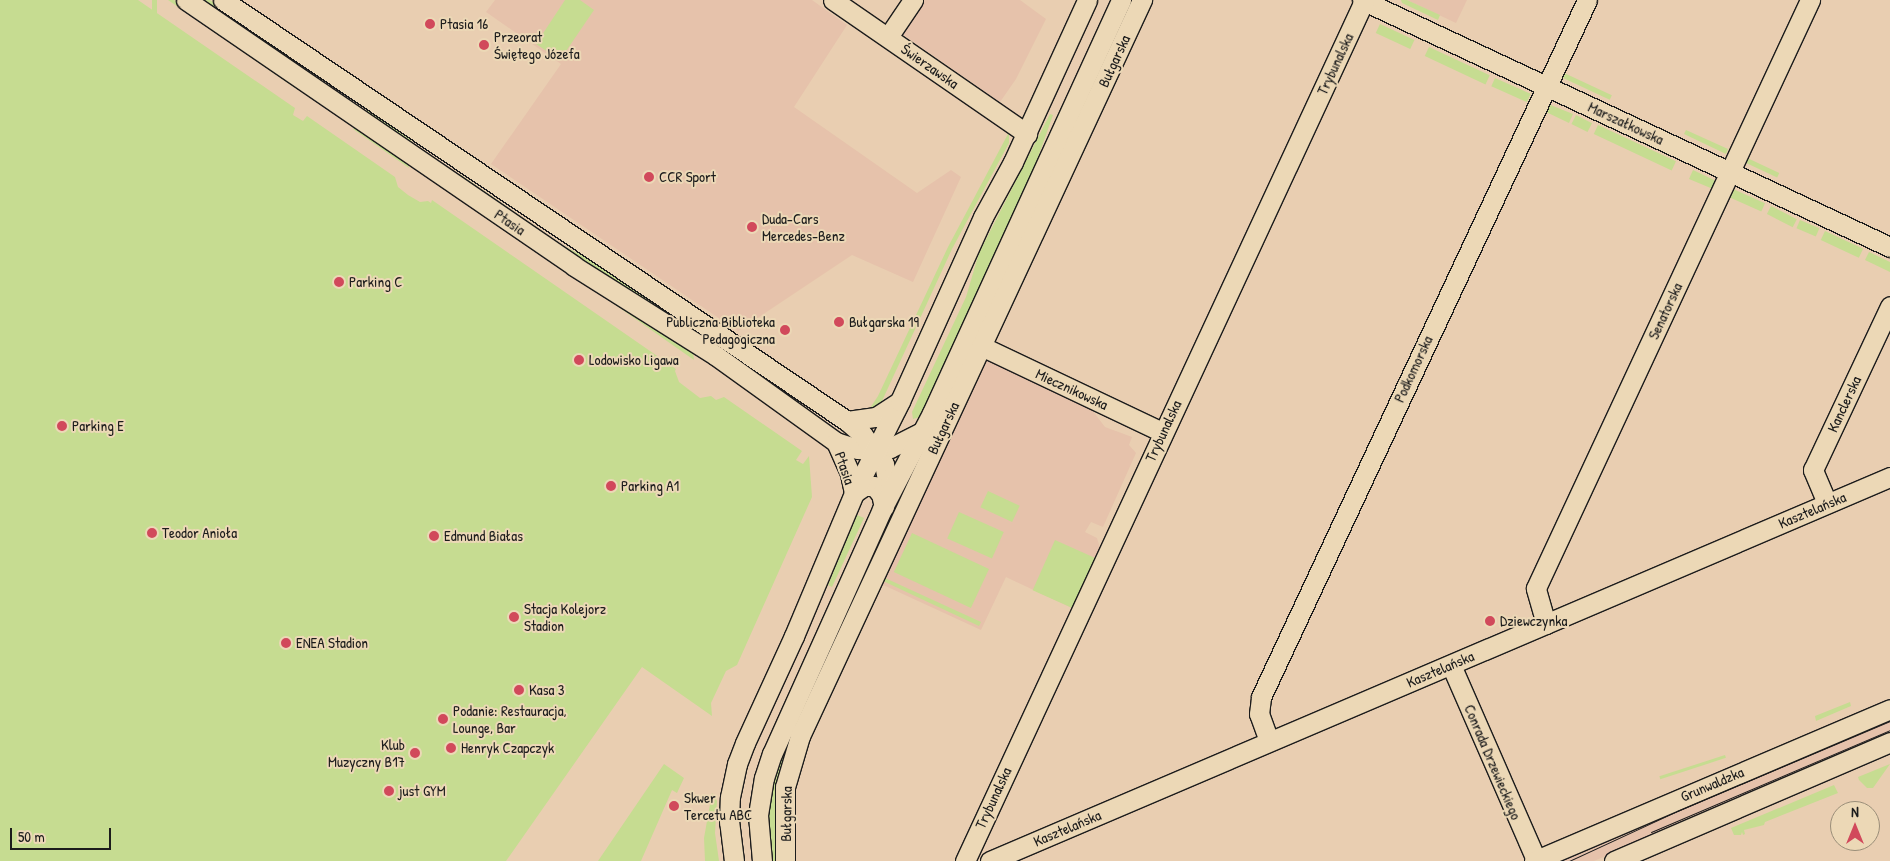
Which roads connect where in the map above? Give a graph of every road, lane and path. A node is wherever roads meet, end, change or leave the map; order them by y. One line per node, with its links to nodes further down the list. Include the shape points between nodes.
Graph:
1 (186, 0): 22 (street, Ptasia, via 574,266 715,355)
2 (223, 0): 19 (street, Ptasia)
3 (833, 0): 11 (street, Świerzawska)
4 (913, 0): 11 (street)
5 (1087, 0): 13 (street)
6 (1121, 0): 20 (street, Bułgarska)
7 (1586, 0): 12 (street, Podkomorska)
8 (1810, 0): 14 (street, Senatorska)
9 (1363, 1): 12 (street, Marszałkowska); 21 (street, Trybunalska)
10 (1137, 2): 17 (street, Bułgarska)
11 (888, 37): 13 (street, Świerzawska)
12 (1546, 86): 14 (street, Marszałkowska); 31 (street, Podkomorska, via 1262,697 1259,714)
13 (1027, 134): 18 (street, via 983,217)
14 (1730, 171): 15 (street, Marszałkowska); 28 (street, Senatorska, via 1536,588)
15 (1890, 247)
16 (1890, 306): 26 (street, Kanclerska, via 1813,470)
17 (980, 346): 21 (street, Miecznikowska); 35 (street, Bułgarska, via 795,748 784,796)
18 (900, 401): 19 (street, via 876,417); 20 (street, Bułgarska, via 909,427); 23 (street)
19 (847, 422): 23 (street, Ptasia)
20 (922, 432): 23 (street, Ptasia, via 890,448); 27 (street, Bułgarska)
21 (1162, 432): 36 (street, Trybunalska)
22 (836, 442): 23 (street, Ptasia); 25 (street, Ptasia, via 850,474)
23 (876, 450): 25 (street); 27 (street, Ptasia, via 884,464 887,479)
24 (1890, 477): 26 (street, Kasztelańska)
25 (854, 493): 27 (street, via 864,486 874,486 882,494); 33 (street, via 737,764 729,822)
26 (1827, 503): 28 (street, Kasztelańska)
27 (884, 506): 34 (street, Bułgarska, via 768,766 758,815)
28 (1546, 624): 29 (street, Kasztelańska)
29 (1451, 665): 31 (street, Kasztelańska); 38 (street, Conrada Drzewieckiego)
30 (1890, 709): 38 (street, Grunwaldzka)
31 (1269, 742): 37 (street, Kasztelańska)
32 (1890, 742): 39 (street, Grunwaldzka)
33 (734, 861)
34 (762, 861)
35 (785, 861)
36 (965, 861)
37 (990, 861)
38 (1535, 861)
39 (1614, 861)

